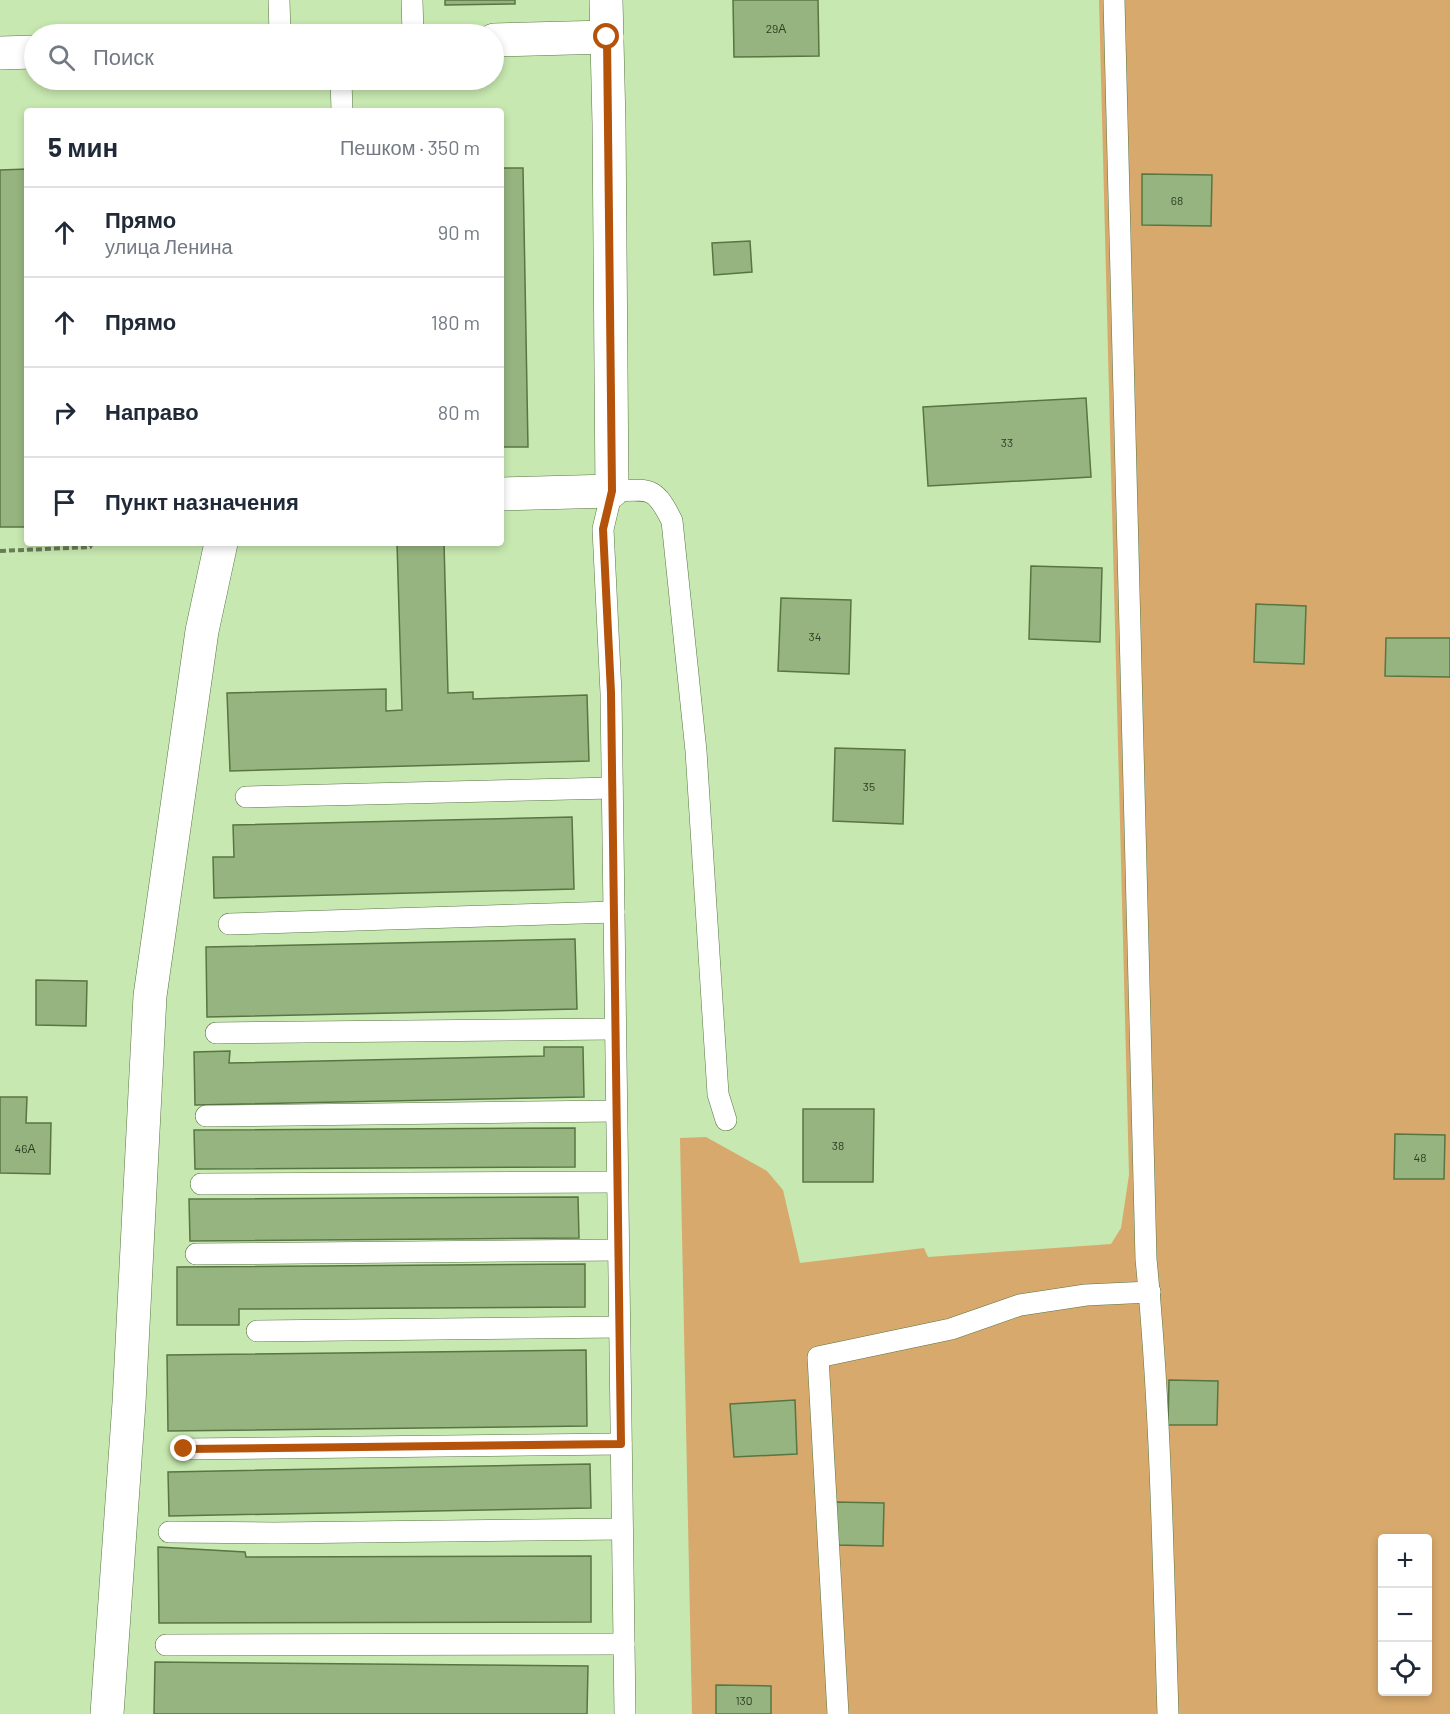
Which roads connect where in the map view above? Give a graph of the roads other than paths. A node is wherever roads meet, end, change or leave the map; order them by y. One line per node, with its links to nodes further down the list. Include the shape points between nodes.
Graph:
1 (279, 0): 5 (lane)
2 (412, 0): 6 (lane)
3 (606, 0): 7 (street)
4 (1114, 0): 29 (lane, via 1146,1259)
5 (280, 24)
6 (413, 24)
7 (607, 37): 8 (street); 13 (street)
8 (504, 40)
9 (24, 52): 10 (street)
10 (0, 53)
11 (341, 90): 12 (lane)
12 (342, 108)
13 (612, 491): 14 (street); 16 (lane, via 603,529); 24 (lane, via 647,490 662,500 672,521 696,751 718,1094)
14 (504, 494)
15 (219, 546): 38 (street, via 202,631 150,996 129,1403)
16 (612, 788): 17 (lane); 18 (lane)
17 (246, 797)
18 (614, 912): 19 (lane); 20 (lane)
19 (229, 924)
20 (615, 1029): 21 (lane); 22 (lane)
21 (216, 1033)
22 (616, 1111): 23 (lane); 25 (lane)
23 (206, 1116)
24 (726, 1120)
25 (617, 1182): 26 (lane); 27 (lane)
26 (201, 1184)
27 (618, 1250): 28 (lane); 30 (lane)
28 (196, 1254)
29 (1150, 1292): 40 (lane, via 1086,1295 1020,1305 951,1329 818,1357); 41 (lane)
30 (619, 1327): 31 (lane); 32 (lane)
31 (257, 1331)
32 (621, 1444): 33 (lane); 34 (lane)
33 (184, 1449)
34 (622, 1529): 35 (lane); 36 (lane)
35 (169, 1532)
36 (624, 1644): 37 (lane); 39 (lane)
37 (166, 1645)
38 (107, 1714)
39 (625, 1714)
40 (838, 1714)
41 (1168, 1714)

